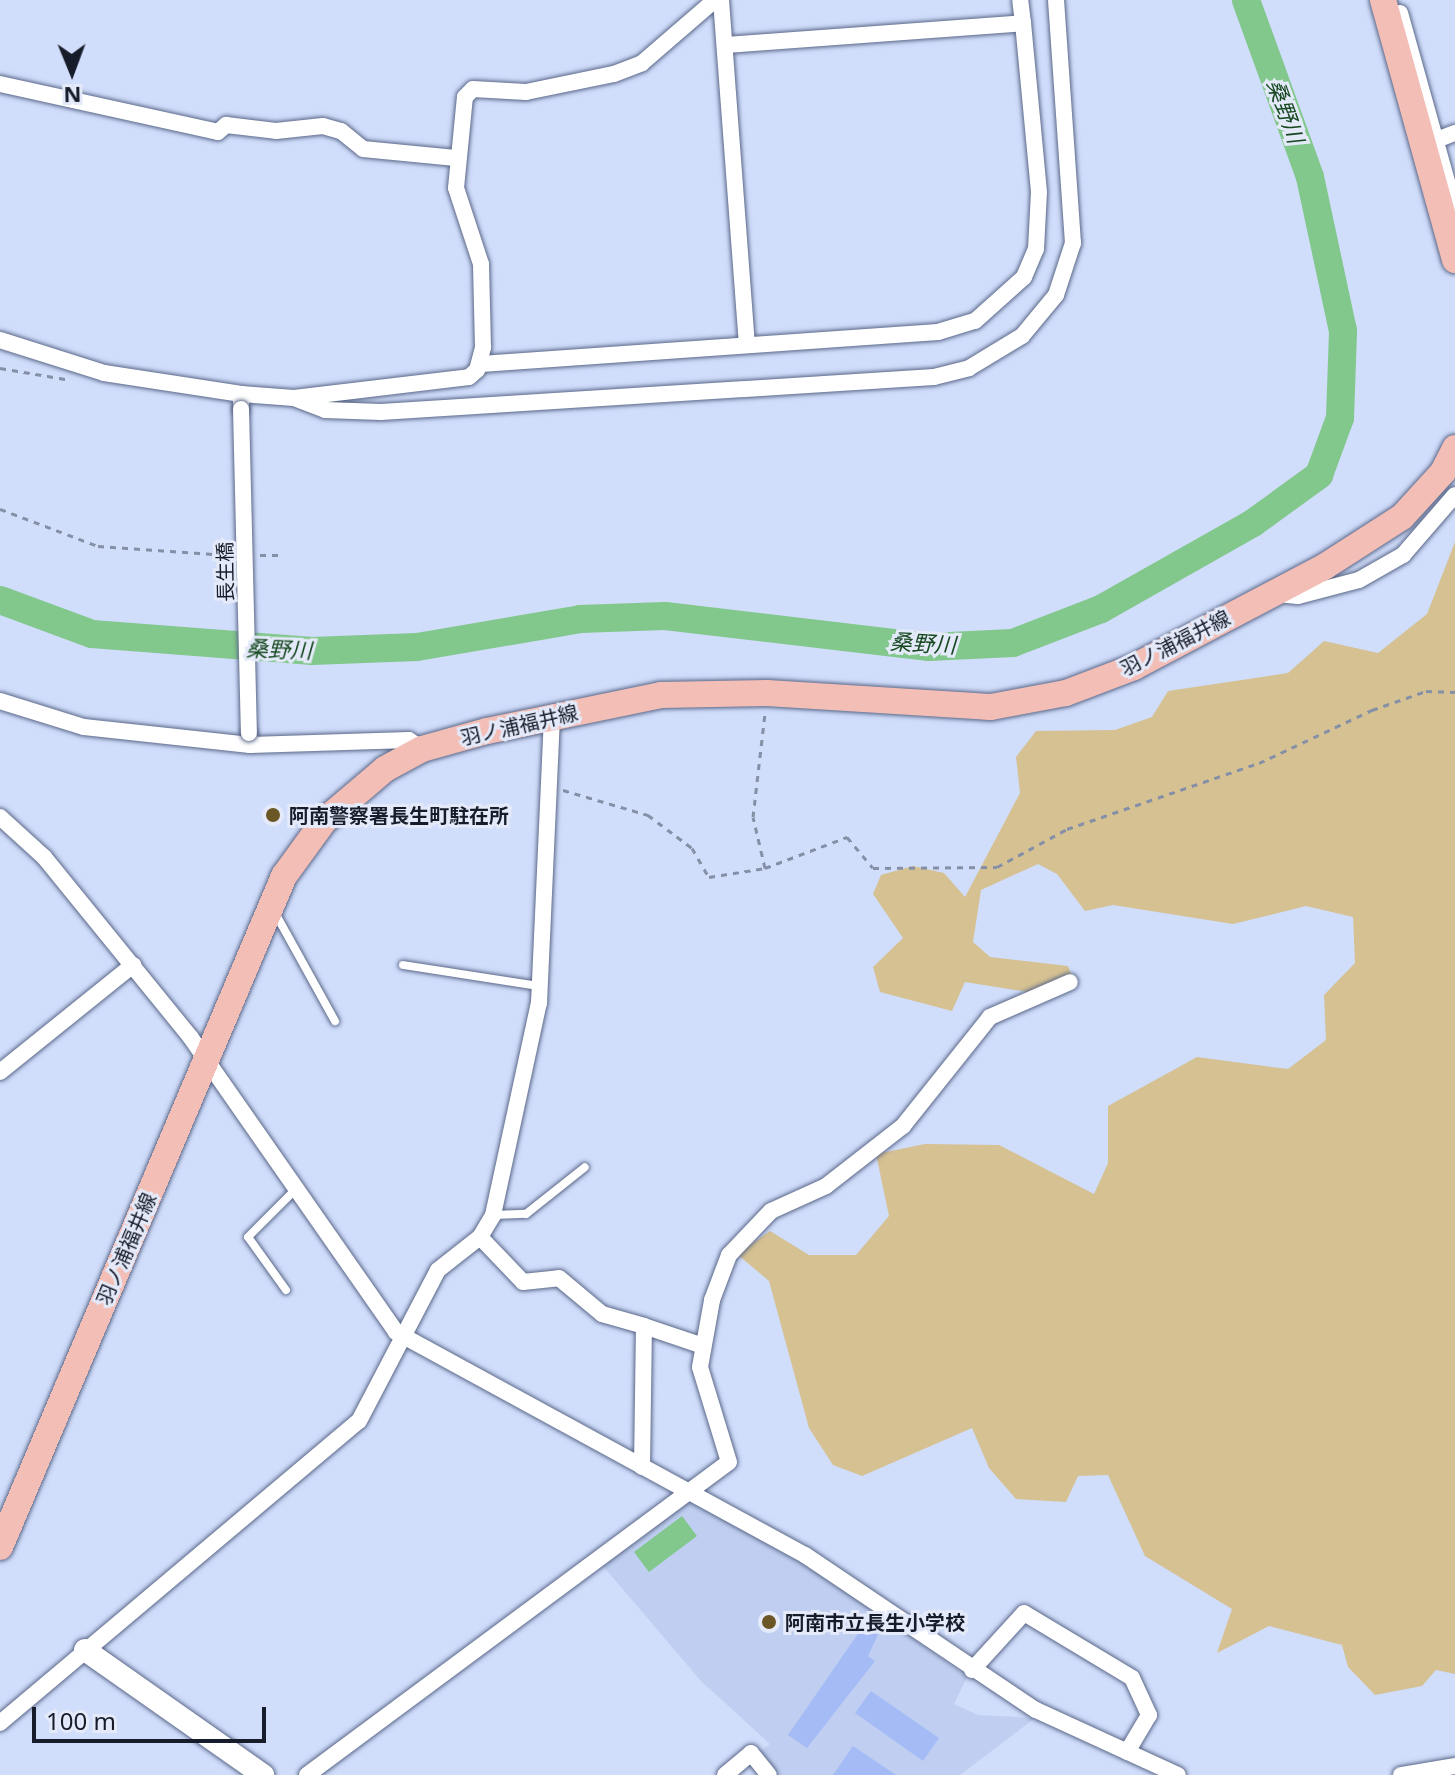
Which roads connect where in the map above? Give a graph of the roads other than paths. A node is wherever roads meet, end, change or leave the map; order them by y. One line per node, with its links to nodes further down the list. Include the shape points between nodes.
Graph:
1 (718, 0): 7 (street); 11 (street, via 642,63 601,79 526,92 473,89 459,115)
2 (1020, 0): 6 (street)
3 (1056, 0): 17 (street, via 1073,243 1056,295 1022,336 969,368 934,377 381,412 325,410)
4 (1383, 0): 10 (main road)
5 (1396, 0): 10 (street)
6 (1023, 23): 7 (street); 15 (street, via 1039,221 1024,277 975,321 938,332)
7 (726, 45): 15 (street)
8 (0, 84): 11 (street, via 218,132 226,125 276,131 323,126 341,131 363,149)
9 (1455, 133): 10 (street)
10 (1429, 142): 12 (street); 13 (main road)
11 (456, 158): 16 (street, via 456,188 481,264)
12 (1455, 210)
13 (1455, 260)
14 (0, 340): 18 (street, via 104,373)
15 (747, 345): 16 (street)
16 (481, 364): 17 (street, via 469,377)
17 (294, 398): 18 (street)
18 (241, 402): 24 (street, 長生橋, bridge)
19 (1455, 448): 21 (main road, 羽ノ浦福井線, via 1443,472 1402,517)
20 (1455, 495): 21 (street, via 1403,555 1359,580 1298,596)
21 (1272, 594): 23 (main road, 羽ノ浦福井線, via 1134,667 1066,693 991,707 767,693 661,695)
22 (0, 701): 24 (street, via 84,727)
23 (552, 716): 25 (main road, 羽ノ浦福井線); 31 (street)
24 (249, 739): 25 (street, via 409,740)
25 (422, 749): 27 (main road, 羽ノ浦福井線, via 385,769 324,821 284,876)
26 (0, 817): 28 (street, via 44,857)
27 (270, 908): 32 (lane); 33 (main road, 羽ノ浦福井線)
28 (133, 965): 33 (street); 34 (street)
29 (403, 965): 31 (lane)
30 (1070, 982): 42 (street, via 990,1017 903,1126 826,1186 780,1205 749,1231 729,1255)
31 (539, 986): 37 (street)
32 (335, 1021)
33 (204, 1062): 36 (street); 45 (main road, 羽ノ浦福井線)
34 (0, 1072)
35 (585, 1167): 37 (lane, via 526,1214)
36 (297, 1189): 39 (lane, via 248,1237); 41 (street)
37 (493, 1215): 38 (street)
38 (480, 1237): 40 (street, via 523,1282 559,1278 602,1314); 41 (street, via 438,1270)
39 (286, 1290)
40 (644, 1326): 42 (street); 43 (street)
41 (406, 1339): 43 (street); 46 (street, via 359,1421 163,1592)
42 (700, 1345): 44 (street, via 704,1392 729,1462)
43 (642, 1467): 44 (street)
44 (693, 1494): 47 (street, via 805,1555); 53 (street)
45 (0, 1547)
46 (85, 1650): 48 (street); 52 (street)
47 (972, 1670): 49 (street, via 1036,1710); 49 (street, via 1024,1613 1132,1678 1149,1715)
48 (0, 1723)
49 (1127, 1752): 51 (street)
50 (1455, 1766): 57 (street)
51 (1158, 1771): 56 (street)
52 (263, 1775)
53 (307, 1775)
54 (725, 1775): 55 (street, via 751,1753)
55 (769, 1775)
56 (1178, 1775)
57 (1401, 1775)

